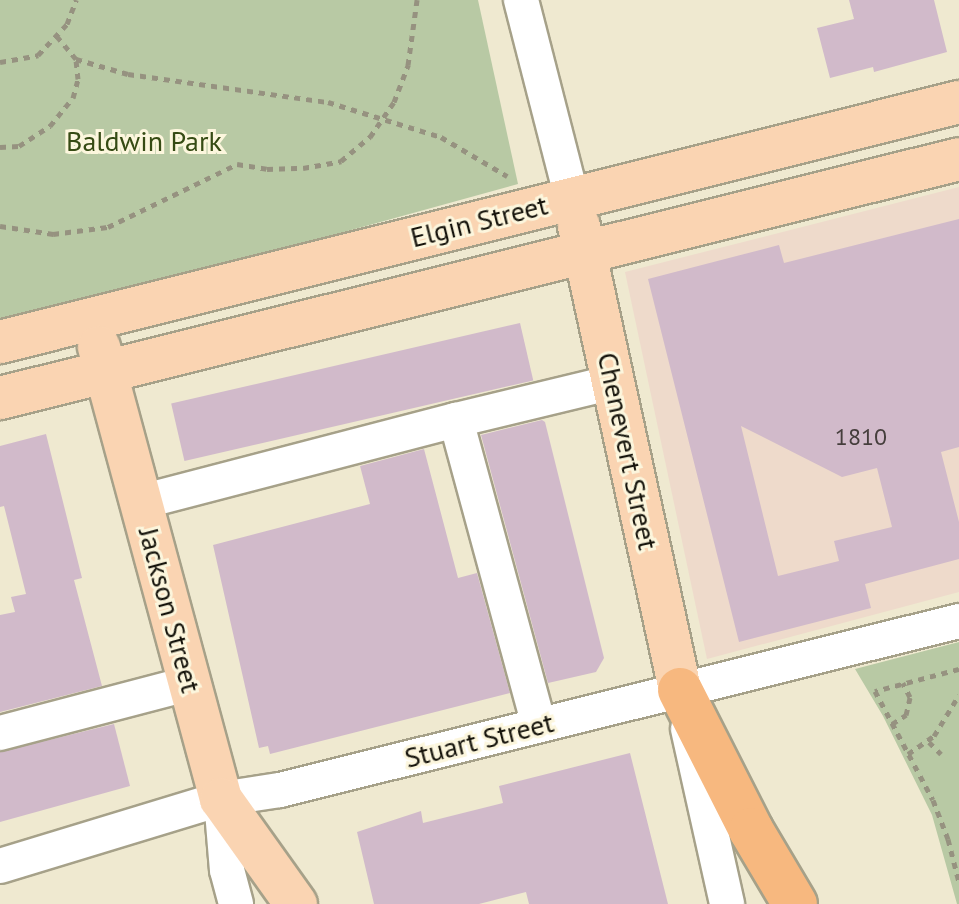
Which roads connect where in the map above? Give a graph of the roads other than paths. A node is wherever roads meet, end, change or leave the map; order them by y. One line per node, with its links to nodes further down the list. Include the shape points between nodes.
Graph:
1 (521, 0): 4 (street, Chenevert Street)
2 (959, 102): 4 (main road, Elgin Street)
3 (959, 159): 5 (main road, Elgin Street)
4 (572, 198): 5 (main road, Chenevert Street); 6 (main road, Elgin Street)
5 (584, 252): 8 (main road, Elgin Street); 9 (main road, Chenevert Street)
6 (92, 319): 7 (main road, Elgin Street); 8 (main road, Jackson Street)
7 (0, 342)
8 (106, 372): 10 (main road, Elgin Street); 12 (main road, Jackson Street)
9 (613, 382): 11 (street); 15 (main road, Chenevert Street)
10 (0, 398)
11 (456, 420): 12 (street); 16 (street)
12 (141, 502): 14 (main road, Jackson Street)
13 (959, 621): 15 (street, Stuart Street)
14 (190, 683): 17 (street); 18 (main road, Jackson Street)
15 (680, 690): 16 (street, Stuart Street); 22 (street, Chenevert Street); 23 (highway)
16 (539, 725): 18 (street, Stuart Street, via 280,790)
17 (0, 733)
18 (221, 799): 19 (street, Stuart Street); 20 (street, Jackson Street, via 227,870); 21 (main road)
19 (0, 866)
20 (236, 904)
21 (296, 904)
22 (727, 904)
23 (795, 904)

